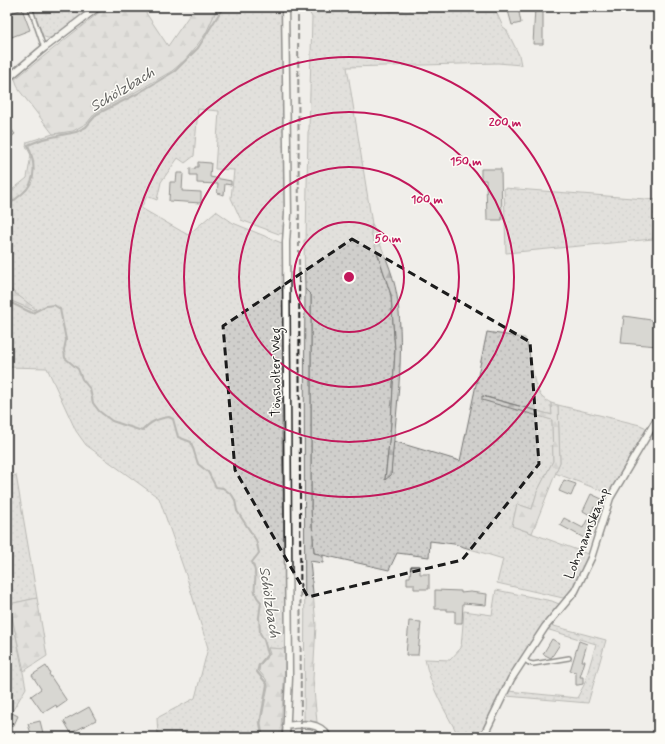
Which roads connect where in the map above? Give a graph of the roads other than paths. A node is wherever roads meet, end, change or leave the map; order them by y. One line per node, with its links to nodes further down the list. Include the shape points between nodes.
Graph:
1 (30, 7): 4 (lane)
2 (98, 7): 4 (street)
3 (284, 7): 9 (street, Tönsholter Weg, via 288,214 286,250 289,678)
4 (44, 48): 5 (street)
5 (7, 79)
6 (658, 417): 8 (street, Lohmannskamp, via 610,498 591,558 575,591 545,627)
7 (569, 658): 8 (lane, via 533,664)
8 (524, 660): 12 (street, Lohmannskamp, via 511,679)
9 (286, 726): 10 (street, Tönsholter Weg); 11 (street, via 313,725 325,732)
10 (286, 737)
11 (328, 737)
12 (483, 737)

